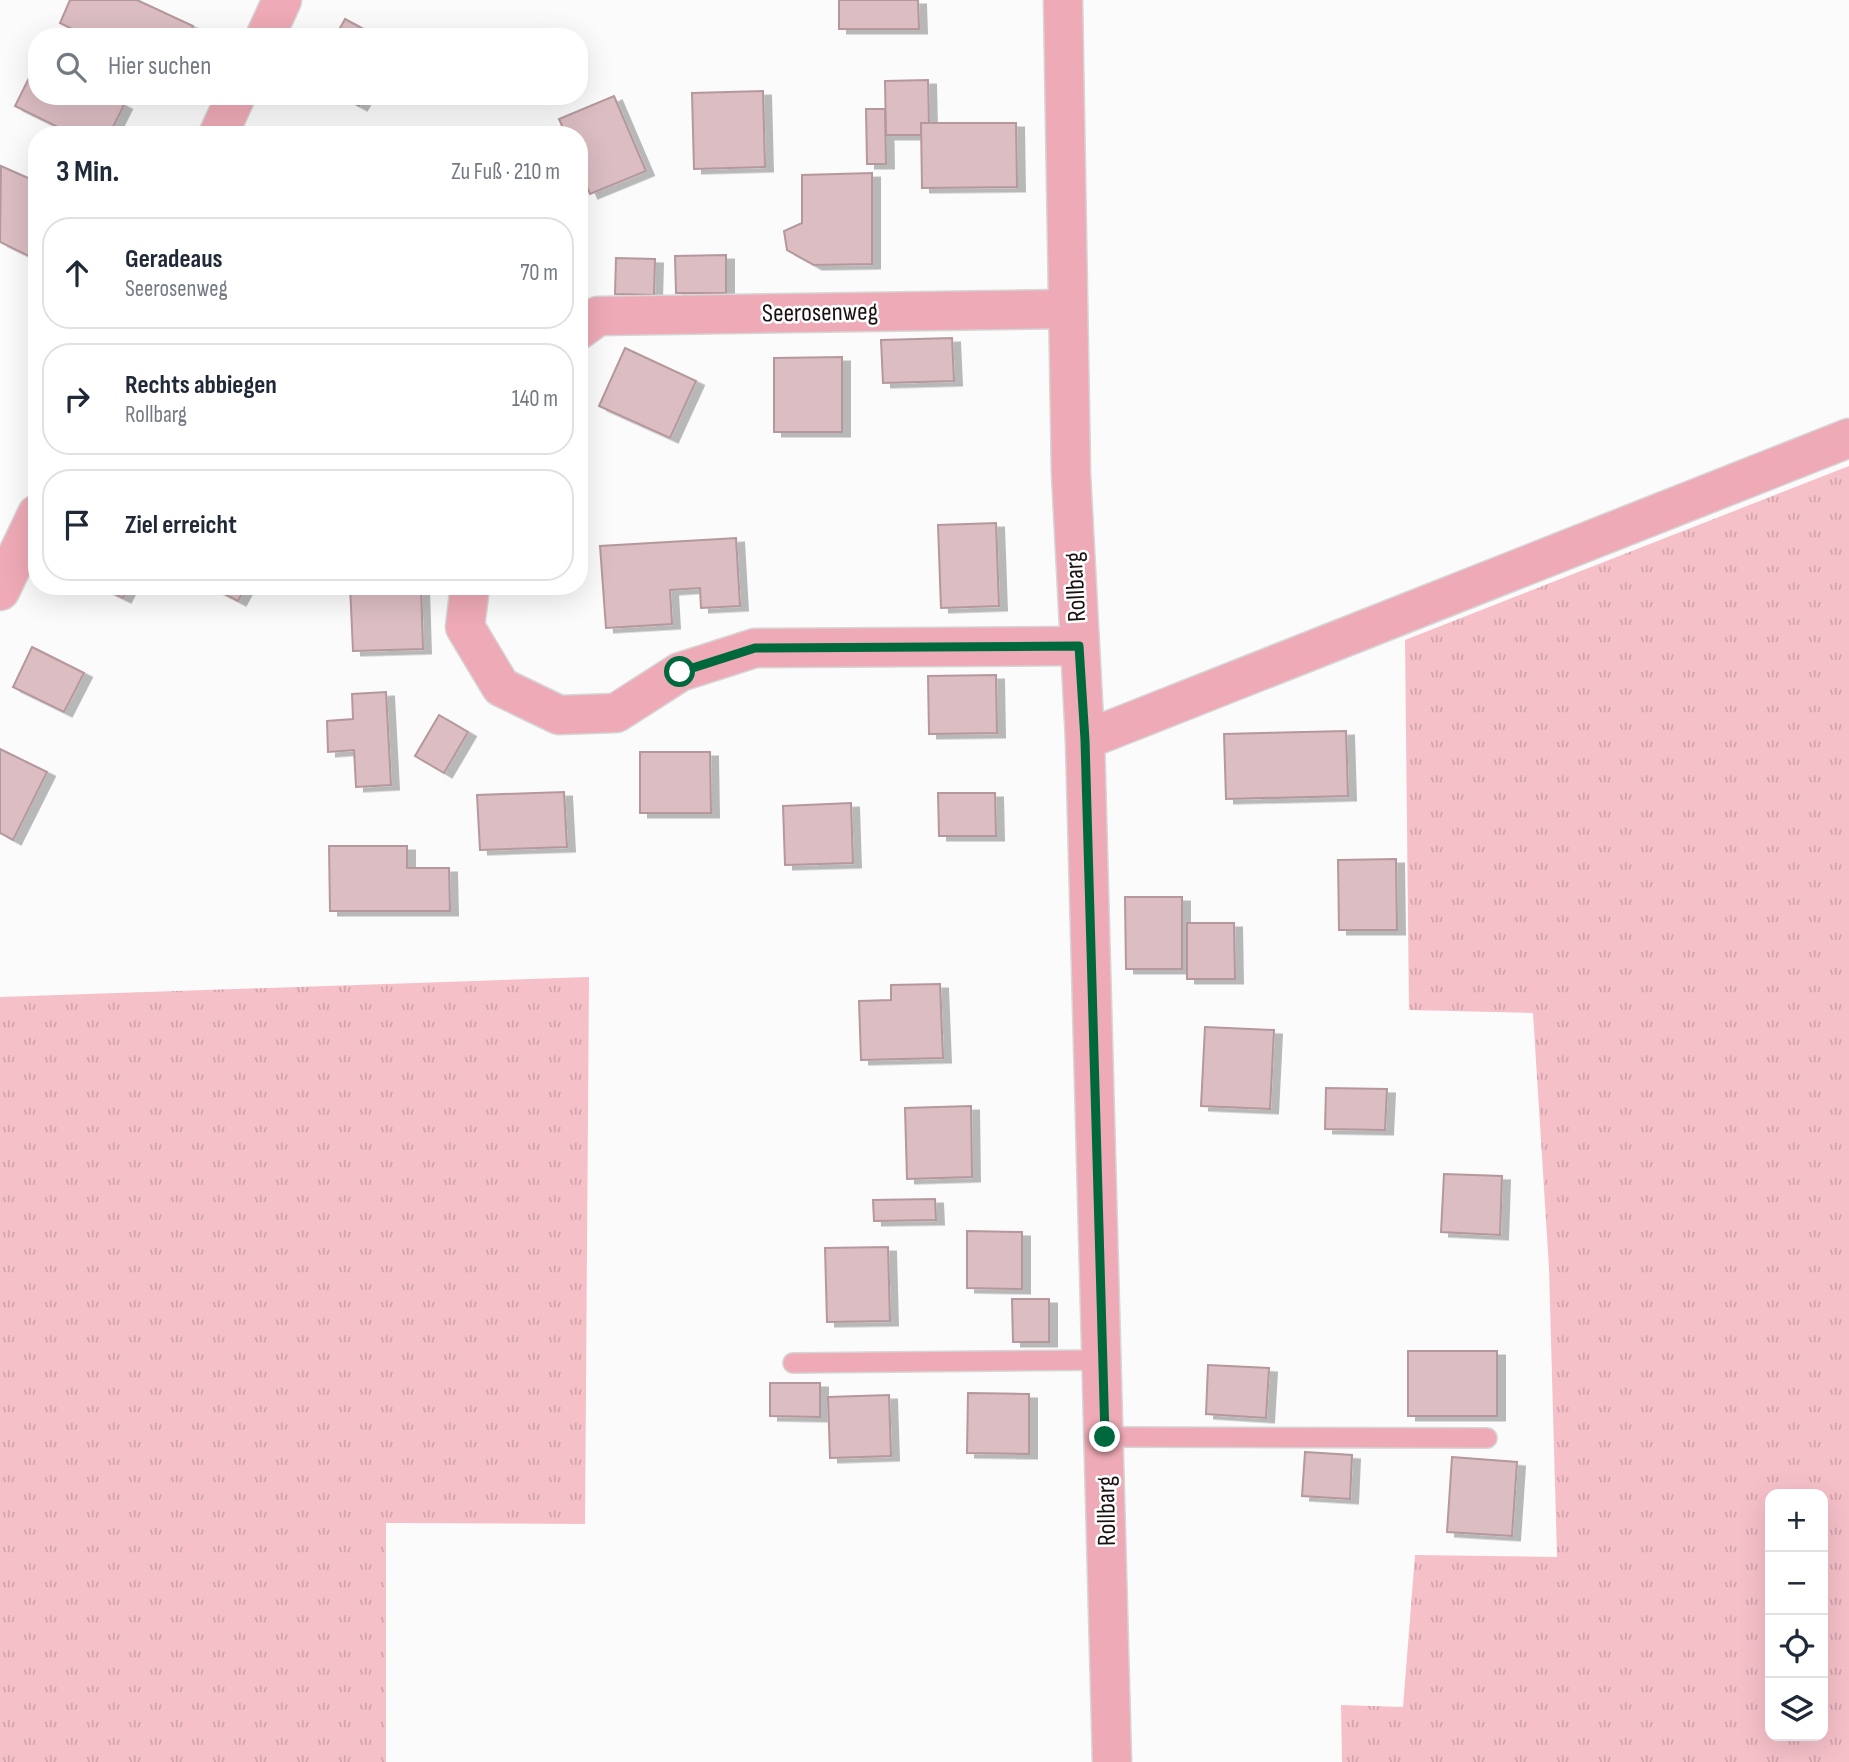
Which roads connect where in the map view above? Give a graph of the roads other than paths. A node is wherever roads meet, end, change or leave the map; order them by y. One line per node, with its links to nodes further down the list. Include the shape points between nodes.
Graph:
1 (282, 0): 3 (street)
2 (1063, 0): 6 (street, Rollbarg)
3 (269, 28)
4 (232, 105): 5 (street)
5 (222, 126)
6 (1066, 309): 7 (street, Seerosenweg, via 598,316); 12 (street, Rollbarg)
7 (588, 323)
8 (1849, 438): 13 (street)
9 (28, 533): 10 (street)
10 (0, 591)
11 (469, 595): 12 (street, via 465,627 501,687 559,715 616,713 680,672 755,648)
12 (1079, 646): 13 (street, Rollbarg)
13 (1085, 740): 14 (street, Rollbarg)
14 (1101, 1360): 15 (lane); 16 (street, Rollbarg)
15 (793, 1363)
16 (1105, 1437): 17 (lane); 18 (street, Rollbarg)
17 (1487, 1438)
18 (1112, 1762)

